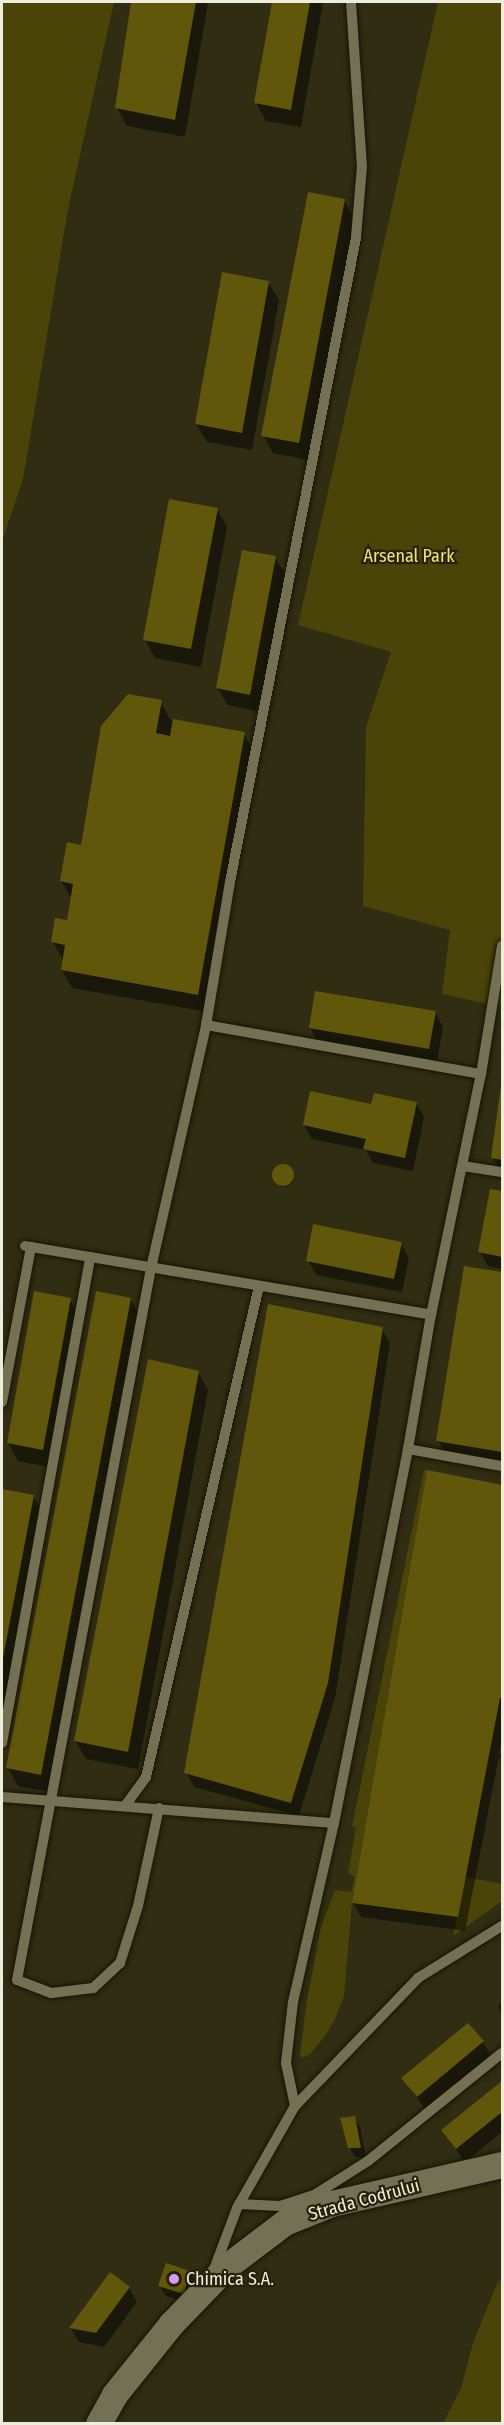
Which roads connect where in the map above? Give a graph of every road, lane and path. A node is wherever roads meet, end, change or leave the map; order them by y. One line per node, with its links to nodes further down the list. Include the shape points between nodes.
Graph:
1 (351, 2): 3 (lane, via 362,166 356,238 230,882)
2 (502, 946): 4 (lane)
3 (206, 1025): 4 (lane); 8 (lane)
4 (481, 1074): 5 (lane)
5 (463, 1166): 6 (lane); 10 (lane)
6 (502, 1172)
7 (90, 1257): 8 (lane); 11 (lane, via 28,1247); 14 (lane)
8 (151, 1268): 9 (lane); 16 (lane)
9 (259, 1286): 10 (lane); 17 (lane, via 146,1777)
10 (430, 1315): 12 (lane)
11 (2, 1402)
12 (408, 1449): 13 (lane); 19 (lane)
13 (502, 1466)
14 (2, 1743)
15 (2, 1797): 16 (lane)
16 (51, 1801): 17 (lane); 18 (lane, via 17,1980 51,1993 93,1988 120,1963 138,1905)
17 (125, 1806): 18 (lane)
18 (159, 1808): 19 (lane)
19 (334, 1822): 22 (lane, via 293,2002 286,2063)
20 (502, 1926): 22 (lane, via 418,1978)
21 (502, 2053): 24 (lane, via 368,2161 316,2194 280,2206)
22 (295, 2106): 24 (lane)
23 (502, 2165): 25 (street, Strada Codrului, via 332,2205 285,2223 227,2267)
24 (239, 2204): 25 (lane)
25 (206, 2289): 26 (street, Strada Codrului, via 122,2386)
26 (99, 2424)

